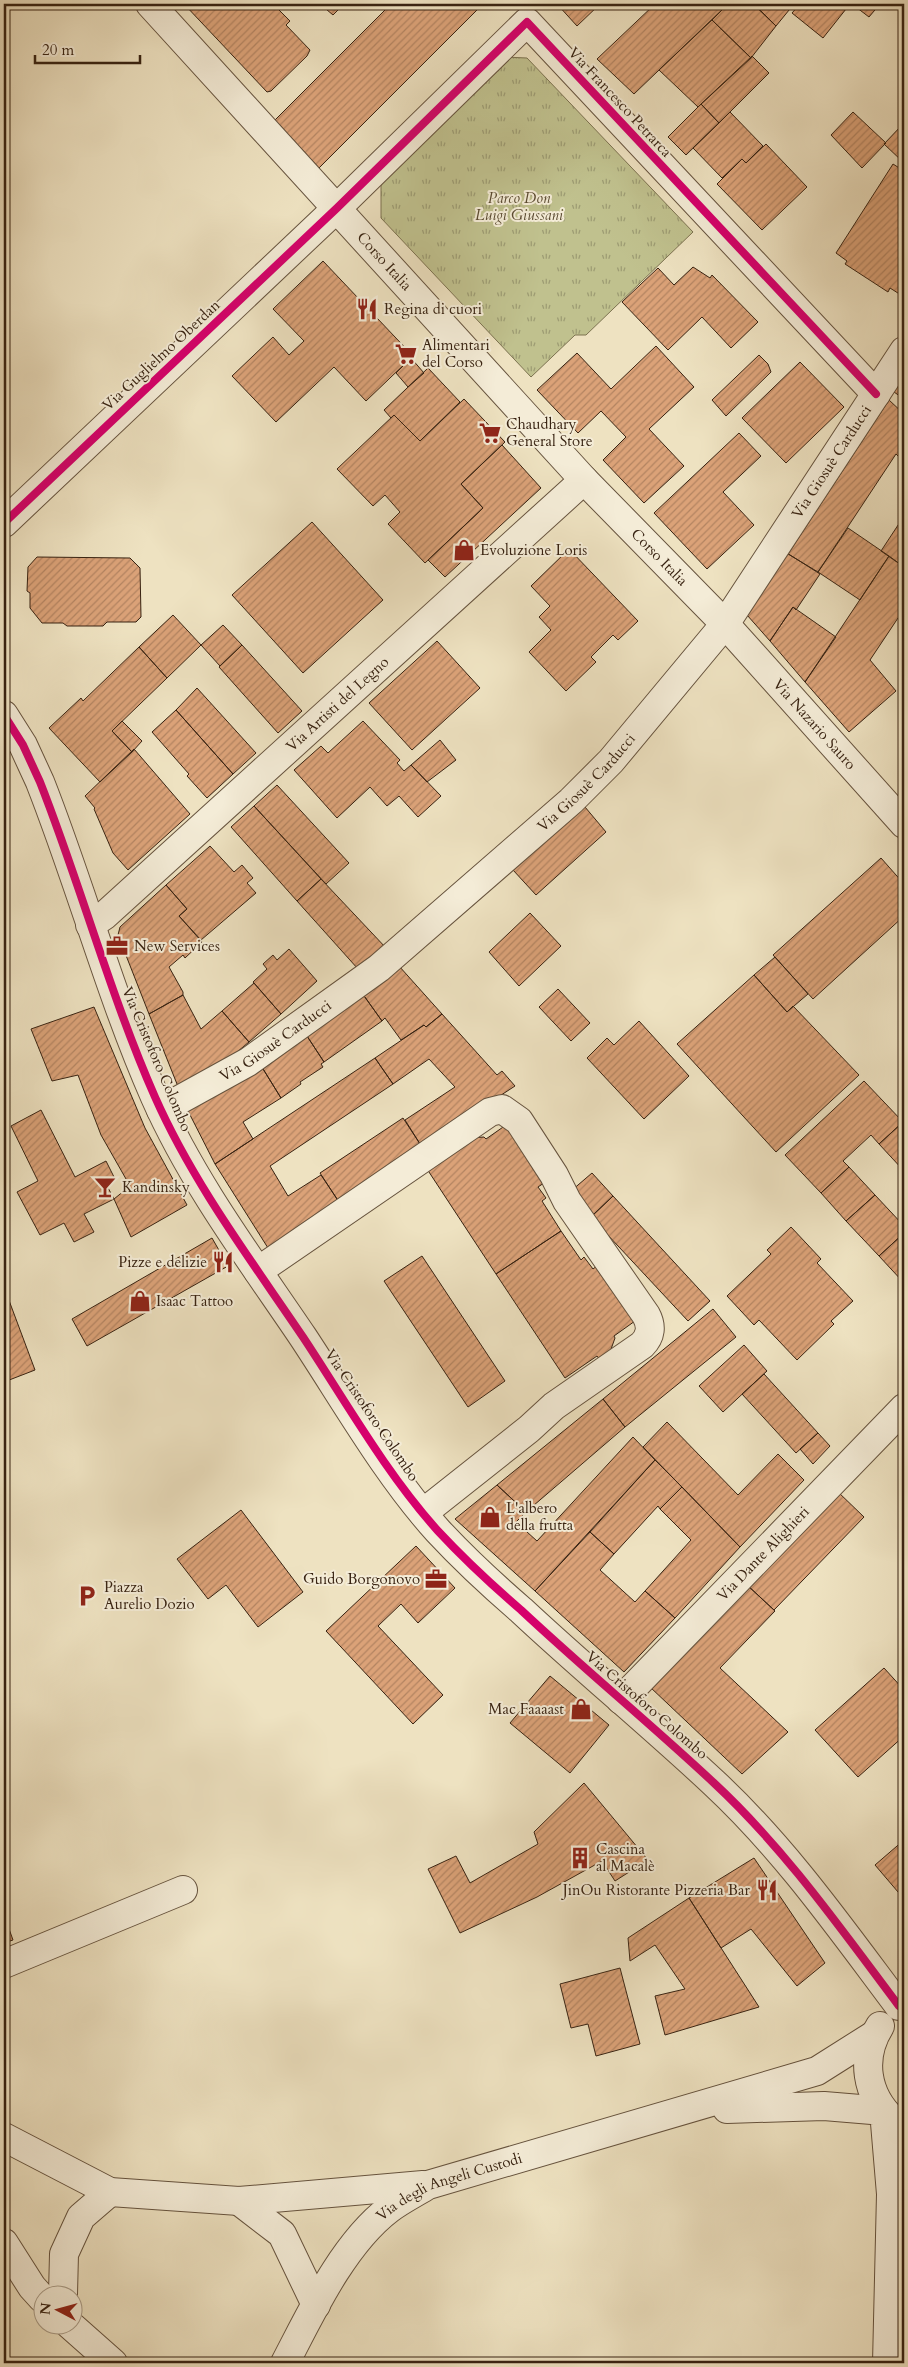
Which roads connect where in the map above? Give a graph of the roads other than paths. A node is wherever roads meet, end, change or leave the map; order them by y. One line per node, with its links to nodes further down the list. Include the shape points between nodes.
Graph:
1 (150, 4): 2 (street, Corso Italia)
2 (337, 208): 4 (street, Via Francesco Petrarca, via 527,22); 5 (street, Corso Italia); 6 (street, Via Guglielmo Oberdan)
3 (904, 351): 4 (street, Via Giosuè Carducci)
4 (876, 394): 7 (street, Via Giosuè Carducci)
5 (584, 480): 7 (street, Corso Italia); 10 (street, Via Artisti del Legno, via 112,908)
6 (4, 523)
7 (725, 624): 9 (street, Via Nazario Sauro); 11 (street, Via Giosuè Carducci, via 611,762 410,943 272,1047)
8 (4, 716): 10 (street, Via Cristoforo Colombo, via 23,745 40,782)
9 (904, 824)
10 (90, 924): 11 (street, Via Cristoforo Colombo, via 123,1018)
11 (161, 1110): 12 (street, Via Cristoforo Colombo, via 198,1180)
12 (258, 1270): 14 (street, Via Cristoforo Colombo); 14 (street, via 490,1112 502,1109 519,1121 554,1175 567,1202 646,1314 650,1322 649,1335 642,1345 554,1406)
13 (904, 1408): 15 (street, Via Dante Alighieri)
14 (423, 1513): 15 (street, Via Cristoforo Colombo, via 467,1561)
15 (621, 1700): 18 (street, Via Cristoforo Colombo, via 752,1820)
16 (183, 1890): 17 (street)
17 (4, 1964)
18 (902, 2005): 19 (street, via 884,2019)
19 (874, 2035): 20 (street, Via degli Angeli Custodi, via 816,2071); 21 (street, via 868,2054 868,2074 873,2094)
20 (690, 2110): 21 (street, Via degli Angeli Custodi, via 824,2106); 24 (street, Via degli Angeli Custodi)
21 (884, 2111): 22 (street); 34 (street, via 891,2194)
22 (904, 2128)
23 (4, 2137): 25 (street)
24 (428, 2185): 26 (street); 30 (street, Via degli Angeli Custodi, via 388,2210 352,2247)
25 (110, 2192): 26 (street); 28 (street, via 81,2217 64,2254)
26 (239, 2201): 30 (street, via 282,2234)
27 (4, 2244): 29 (street)
28 (63, 2284)
29 (32, 2287)
30 (316, 2305): 33 (street, Via degli Angeli Custodi)
31 (80, 2334): 32 (street)
32 (113, 2363)
33 (285, 2363)
34 (887, 2363)

